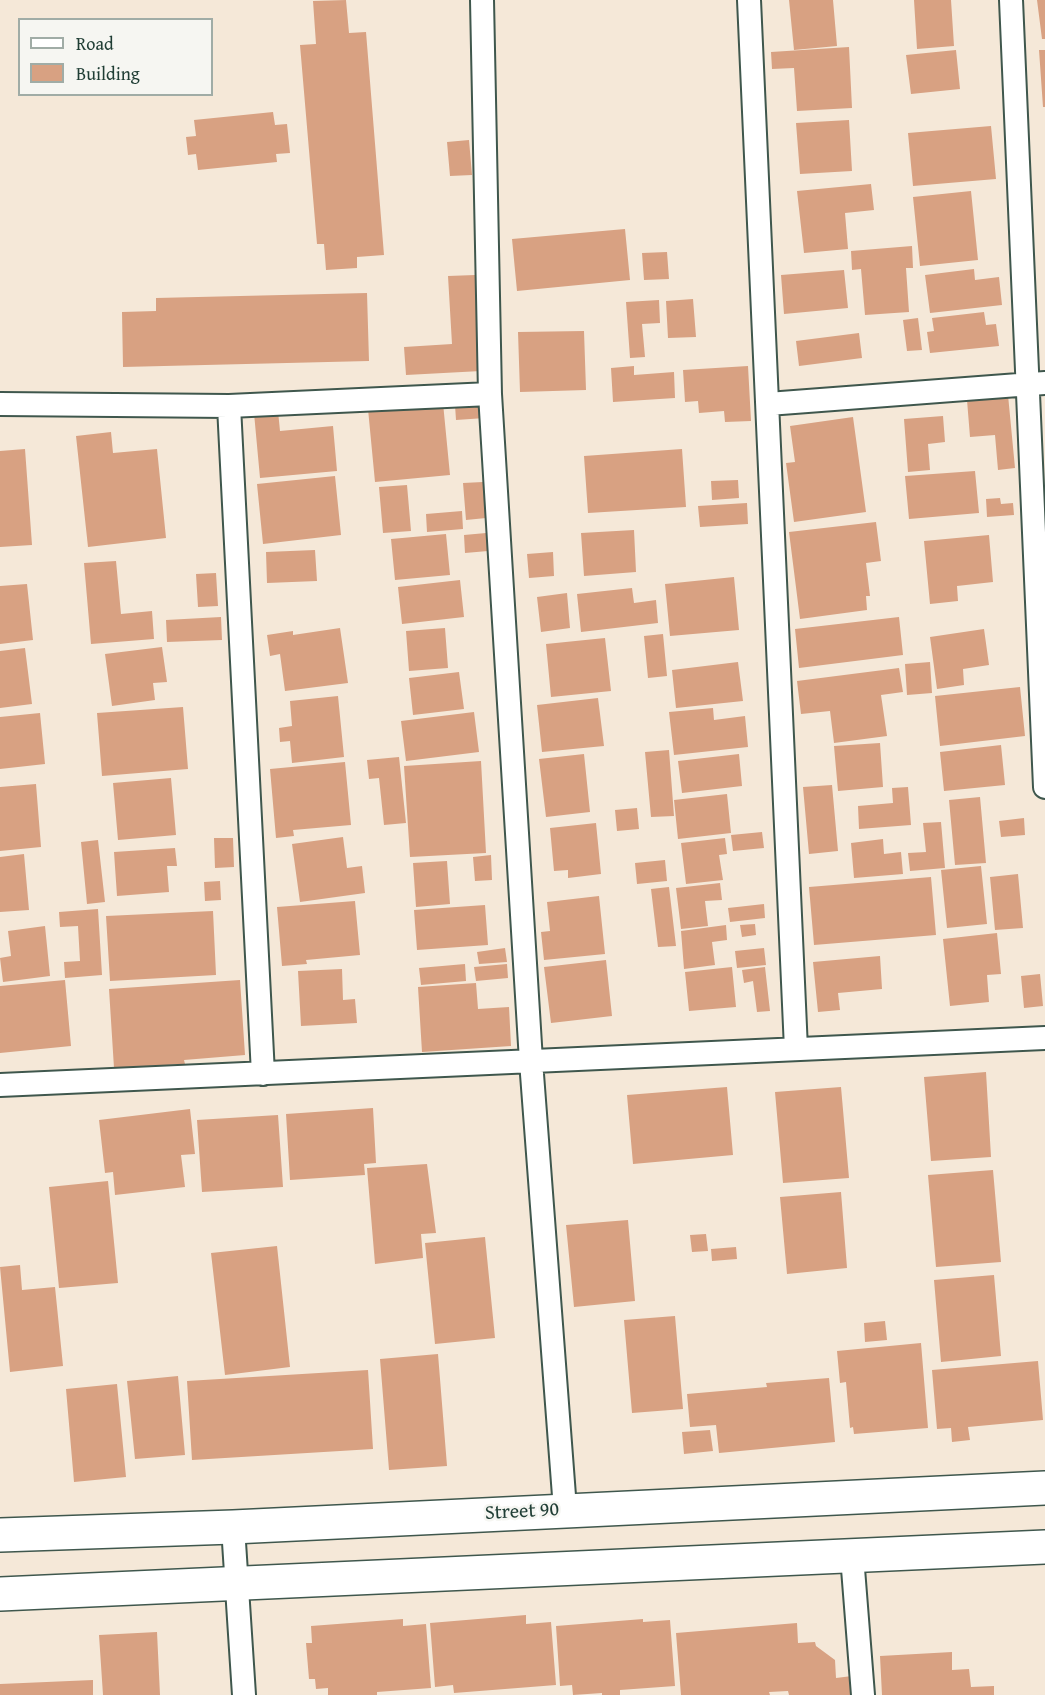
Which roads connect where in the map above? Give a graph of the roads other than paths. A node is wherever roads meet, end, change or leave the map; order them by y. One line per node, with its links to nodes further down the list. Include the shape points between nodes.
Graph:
1 (482, 0): 5 (street)
2 (749, 0): 7 (street)
3 (1011, 0): 4 (street)
4 (1037, 383): 7 (street); 9 (street)
5 (490, 394): 8 (street); 12 (street)
6 (0, 404): 8 (street)
7 (768, 404): 11 (street)
8 (229, 406): 13 (street)
9 (1045, 787)
10 (1045, 1038): 11 (street)
11 (796, 1049): 12 (street)
12 (531, 1061): 13 (street); 16 (street)
13 (263, 1074): 14 (street)
14 (0, 1085)
15 (1045, 1488): 16 (main road, Street 90)
16 (565, 1509): 17 (main road, Street 90)
17 (233, 1527): 18 (main road, Street 90); 21 (street)
18 (0, 1535)
19 (1045, 1547): 20 (main road)
20 (852, 1556): 21 (main road); 24 (street)
21 (236, 1583): 22 (main road); 23 (street)
22 (0, 1594)
23 (244, 1695)
24 (863, 1695)

